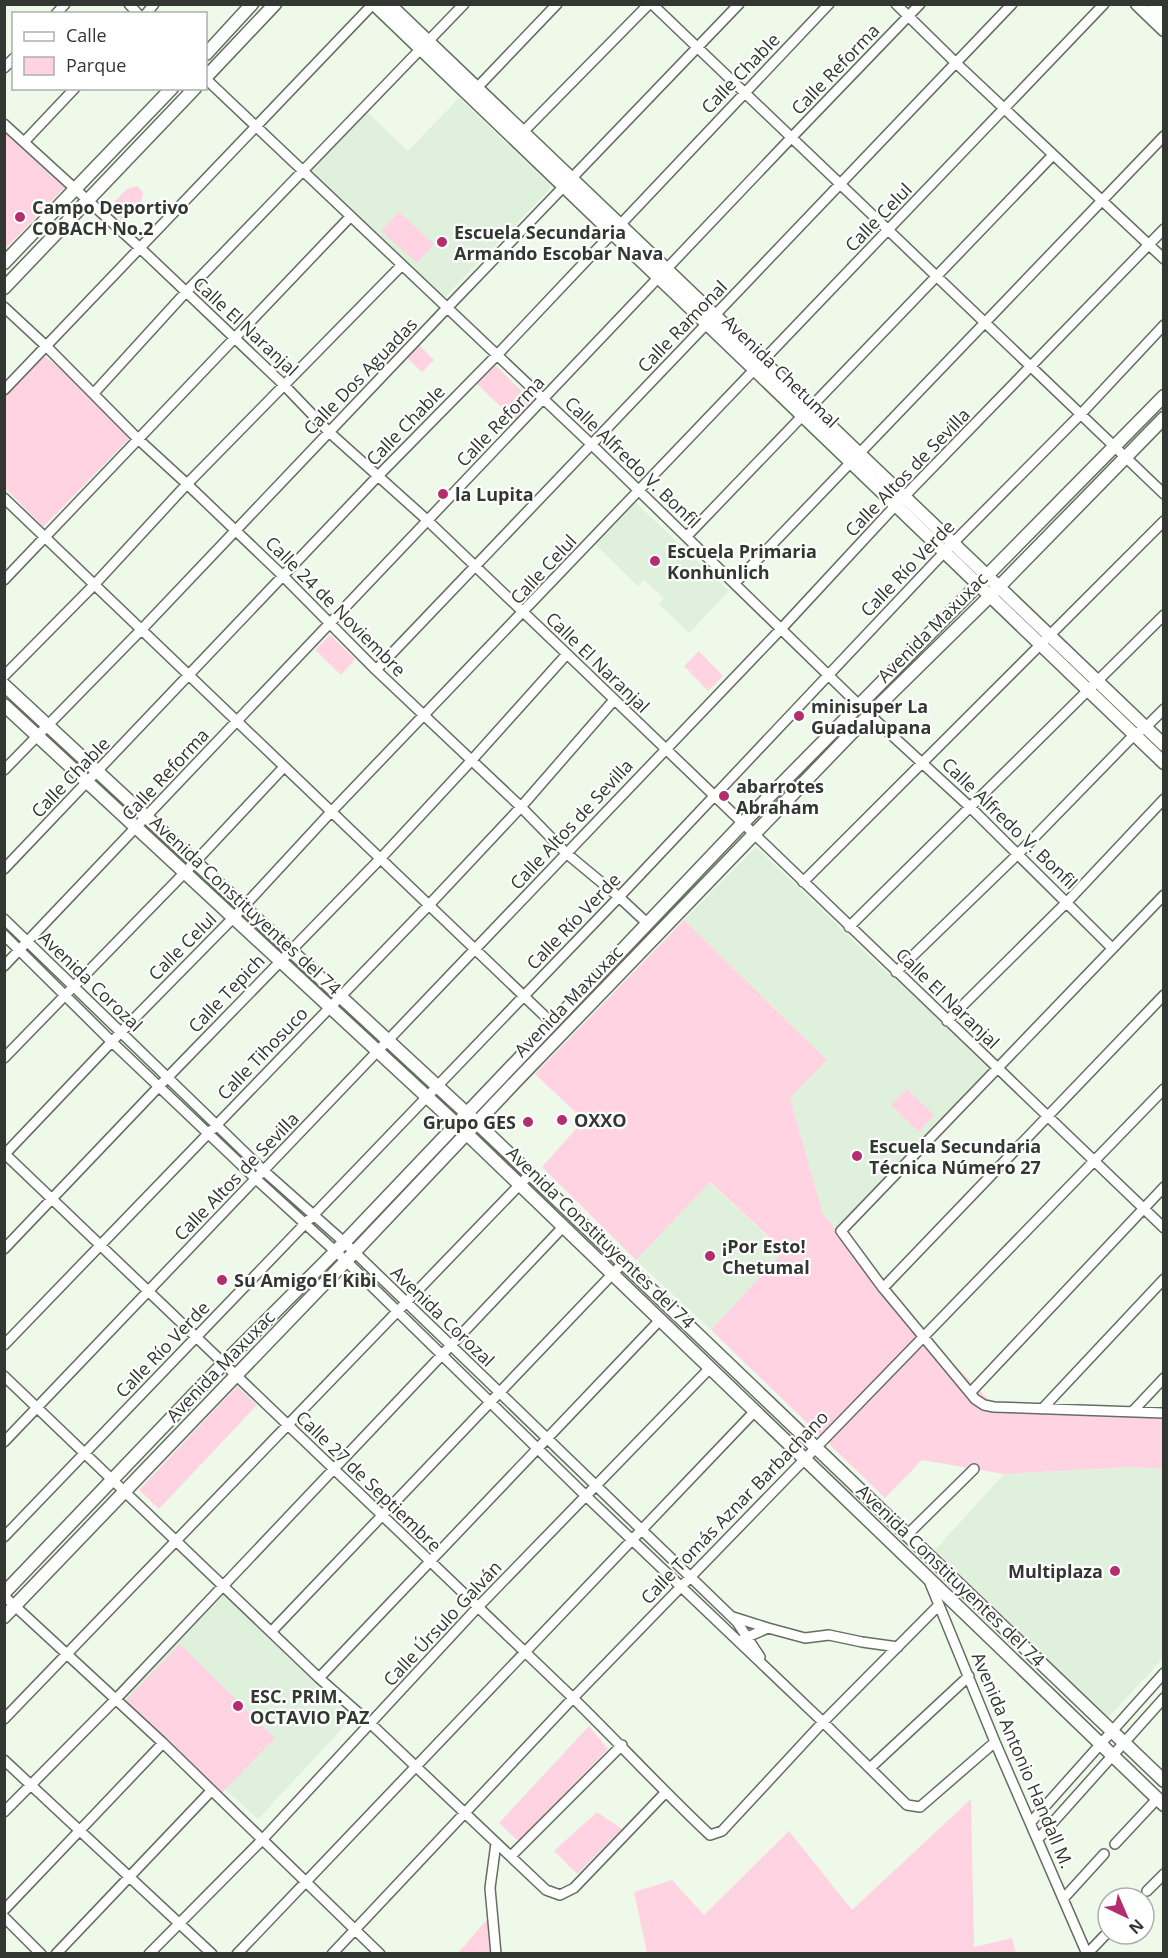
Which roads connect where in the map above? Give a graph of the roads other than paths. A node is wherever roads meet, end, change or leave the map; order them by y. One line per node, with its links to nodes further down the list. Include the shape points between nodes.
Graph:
1 (252, 4): 21 (main road)
2 (275, 4): 23 (main road)
3 (374, 4): 19 (main road, Avenida Chetumal); 32 (street)
4 (389, 4): 19 (main road, Avenida Chetumal)
5 (464, 4): 19 (street)
6 (557, 4): 28 (street)
7 (650, 4): 20 (street); 33 (street)
8 (739, 4): 20 (street, Calle Dos Aguadas)
9 (830, 4): 29 (street, Calle Chable)
10 (896, 4): 17 (street)
11 (920, 4): 17 (street, Calle Reforma)
12 (1012, 4): 22 (street, Calle Ramonal)
13 (1104, 4): 30 (street, Calle Celul)
14 (1137, 4): 18 (main road)
15 (1154, 4): 16 (main road)
16 (1164, 14)
17 (909, 17): 22 (street); 35 (street, Calle Reforma)
18 (1164, 30)
19 (424, 45): 28 (main road, Avenida Chetumal); 38 (street)
20 (698, 49): 29 (street); 39 (street, Calle Dos Aguadas)
21 (207, 53)
22 (957, 64): 30 (street); 40 (street, Calle Ramonal)
23 (207, 77)
24 (207, 79): 32 (street, Calle Alfredo V. Bonfil)
25 (73, 90): 36 (street)
26 (170, 90): 41 (main road)
27 (193, 90): 42 (main road)
28 (473, 92): 33 (main road, Avenida Chetumal)
29 (744, 93): 35 (street); 45 (street, Calle Chable)
30 (1005, 110): 37 (street); 47 (street, Calle Celul)
31 (4, 124): 36 (street, Calle El Naranjal)
32 (256, 127): 38 (street, Calle Alfredo V. Bonfil); 49 (street)
33 (519, 136): 39 (main road, Avenida Chetumal)
34 (1164, 136): 43 (street)
35 (791, 138): 40 (street); 53 (street, Calle Reforma)
36 (24, 142): 41 (street, Calle El Naranjal)
37 (1053, 155): 43 (street); 54 (street)
38 (304, 172): 44 (street, Calle Alfredo V. Bonfil); 56 (street)
39 (568, 183): 45 (main road, Avenida Chetumal); 58 (street, Calle Dos Aguadas)
40 (841, 186): 47 (street); 59 (street, Calle Ramonal)
41 (76, 188): 42 (street, Calle El Naranjal); 51 (main road)
42 (88, 200): 49 (street, Calle El Naranjal); 55 (main road)
43 (1102, 201): 48 (street); 60 (street)
44 (350, 217): 52 (street, Calle Alfredo V. Bonfil); 62 (street)
45 (615, 229): 53 (main road, Avenida Chetumal); 64 (street, Calle Chable)
46 (1164, 230): 48 (street, Calle Altos de Sevilla)
47 (887, 231): 54 (street); 65 (street, Calle Celul)
48 (1149, 245): 50 (street); 66 (street, Calle Altos de Sevilla)
49 (140, 248): 56 (street, Calle El Naranjal); 63 (street)
50 (1164, 259)
51 (4, 263)
52 (402, 265): 58 (street, Calle Alfredo V. Bonfil); 67 (street)
53 (663, 274): 59 (main road, Avenida Chetumal); 71 (street, Calle Reforma)
54 (937, 276): 60 (street); 72 (street)
55 (4, 288)
56 (186, 292): 62 (street, Calle El Naranjal); 69 (street)
57 (4, 307): 63 (street, Calle 24 de Noviembre)
58 (447, 308): 64 (street, Calle Alfredo V. Bonfil); 75 (street, Calle Dos Aguadas)
59 (711, 321): 65 (main road, Avenida Chetumal); 77 (street, Calle Ramonal)
60 (985, 324): 66 (street); 80 (street)
61 (1164, 325): 73 (street, Calle Río Verde)
62 (236, 338): 67 (street, Calle El Naranjal); 76 (street)
63 (46, 346): 68 (street); 69 (street, Calle 24 de Noviembre)
64 (497, 355): 71 (street, Calle Alfredo V. Bonfil); 81 (street, Calle Chable)
65 (758, 366): 72 (main road, Avenida Chetumal); 83 (street, Calle Celul)
66 (1032, 368): 73 (street); 86 (street, Calle Altos de Sevilla)
67 (284, 385): 75 (street, Calle El Naranjal); 82 (street)
68 (4, 390)
69 (94, 393): 76 (street, Calle 24 de Noviembre)
70 (1164, 396): 78 (main road, Avenida Maxuxac)
71 (544, 399): 77 (street, Calle Alfredo V. Bonfil); 87 (street, Calle Reforma)
72 (806, 412): 80 (main road, Avenida Chetumal); 90 (street)
73 (1080, 415): 78 (street); 92 (street, Calle Río Verde)
74 (1164, 418): 79 (main road, Avenida Maxuxac)
75 (329, 432): 81 (street, Calle El Naranjal); 89 (street, Calle Dos Aguadas)
76 (138, 439): 82 (street, Calle 24 de Noviembre); 91 (street)
77 (592, 445): 83 (street, Calle Alfredo V. Bonfil); 93 (street, Calle Ramonal)
78 (1114, 448): 79 (street); 96 (main road, Avenida Maxuxac)
79 (1125, 457): 84 (street); 99 (main road, Avenida Maxuxac)
80 (854, 458): 86 (main road, Avenida Chetumal); 97 (street)
81 (377, 477): 87 (street, Calle El Naranjal); 94 (street, Calle Chable)
82 (188, 484): 89 (street, Calle 24 de Noviembre); 98 (street)
83 (639, 491): 90 (street, Calle Alfredo V. Bonfil); 100 (street, Calle Celul)
84 (1164, 494)
85 (4, 498): 91 (street)
86 (900, 502): 92 (main road, Avenida Chetumal); 104 (street, Calle Altos de Sevilla)
87 (427, 520): 93 (street, Calle El Naranjal); 102 (street, Calle Reforma)
88 (1164, 521): 105 (street)
89 (236, 531): 94 (street, Calle 24 de Noviembre); 103 (street, Calle Dos Aguadas)
90 (687, 536): 97 (street, Calle Alfredo V. Bonfil)
91 (46, 538): 95 (street); 98 (street)
92 (948, 549): 96 (main road, Avenida Chetumal); 108 (street, Calle Río Verde)
93 (474, 565): 100 (street, Calle El Naranjal); 107 (street, Calle Ramonal)
94 (283, 576): 102 (street, Calle 24 de Noviembre); 110 (street, Calle Chable)
95 (4, 580)
96 (981, 580): 99 (main road, Avenida Chetumal); 115 (main road, Avenida Maxuxac)
97 (735, 583): 104 (street, Calle Alfredo V. Bonfil)
98 (94, 585): 103 (street); 109 (street)
99 (994, 592): 105 (main road, Avenida Chetumal); 117 (main road, Avenida Maxuxac)
100 (524, 613): 106 (street, Calle El Naranjal); 118 (street, Calle Celul)
101 (1164, 615): 112 (street)
102 (331, 623): 107 (street, Calle 24 de Noviembre); 119 (street, Calle Reforma)
103 (142, 629): 110 (street); 120 (street, Calle Dos Aguadas)
104 (781, 629): 108 (street, Calle Alfredo V. Bonfil); 124 (street, Calle Altos de Sevilla)
105 (1044, 640): 112 (main road, Avenida Chetumal); 126 (street)
106 (567, 654): 113 (street, Calle El Naranjal); 125 (street, Calle Tepich)
107 (376, 670): 118 (street, Calle 24 de Noviembre)
108 (828, 675): 115 (street, Calle Alfredo V. Bonfil); 132 (street, Calle Río Verde)
109 (4, 676)
110 (189, 677): 119 (street); 130 (street, Calle Chable)
111 (4, 685): 120 (main road, Avenida Constituyentes del 74)
112 (1092, 686): 121 (main road, Avenida Chetumal); 135 (street)
113 (614, 700): 124 (street, Calle El Naranjal); 134 (street, Calle Tihosuco)
114 (4, 705): 122 (main road, Avenida Constituyentes del 74)
115 (860, 706): 117 (street, Calle Alfredo V. Bonfil); 138 (main road, Avenida Maxuxac)
116 (1164, 709): 121 (street)
117 (870, 714): 126 (street, Calle Alfredo V. Bonfil); 140 (main road, Avenida Maxuxac)
118 (424, 715): 125 (street, Calle 24 de Noviembre); 136 (street, Calle Celul)
119 (236, 722): 128 (street); 137 (street, Calle Reforma)
120 (48, 725): 122 (street, Calle Dos Aguadas); 130 (main road, Avenida Constituyentes del 74)
121 (1140, 732): 123 (main road, Avenida Chetumal); 127 (main road, Avenida Chetumal); 142 (street)
122 (37, 736): 129 (street, Calle Dos Aguadas); 131 (main road, Avenida Constituyentes del 74)
123 (1164, 746)
124 (664, 749): 132 (street, Calle El Naranjal); 141 (street, Calle Altos de Sevilla)
125 (471, 761): 134 (street, Calle 24 de Noviembre); 143 (street, Calle Tepich)
126 (923, 763): 135 (street, Calle Alfredo V. Bonfil); 147 (street)
127 (1164, 763)
128 (284, 767): 136 (street); 144 (street)
129 (4, 770)
130 (98, 772): 131 (street, Calle Chable); 137 (main road, Avenida Constituyentes del 74)
131 (88, 783): 139 (main road, Avenida Constituyentes del 74); 145 (street, Calle Chable)
132 (715, 796): 138 (street, Calle El Naranjal); 149 (street, Calle Río Verde)
133 (1164, 799): 150 (street)
134 (520, 807): 141 (street, Calle 24 de Noviembre); 151 (street, Calle Tihosuco)
135 (970, 807): 142 (street, Calle Alfredo V. Bonfil); 156 (street)
136 (331, 812): 143 (street); 152 (street, Calle Celul)
137 (147, 817): 139 (street, Calle Reforma); 144 (main road, Avenida Constituyentes del 74)
138 (743, 823): 140 (street, Calle El Naranjal); 155 (main road, Avenida Maxuxac)
139 (137, 828): 146 (main road, Avenida Constituyentes del 74); 158 (street, Calle Reforma)
140 (754, 835): 147 (street, Calle El Naranjal); 187 (main road, Avenida Maxuxac)
141 (566, 853): 149 (street, Calle 24 de Noviembre); 160 (street, Calle Altos de Sevilla)
142 (1018, 854): 150 (street, Calle Alfredo V. Bonfil); 165 (street)
143 (380, 859): 151 (street); 162 (street, Calle Tepich)
144 (195, 862): 146 (street); 152 (main road, Avenida Constituyentes del 74)
145 (4, 869)
146 (185, 872): 153 (main road, Avenida Constituyentes del 74); 166 (street)
147 (803, 882): 156 (street, Calle El Naranjal)
148 (1164, 895): 159 (street)
149 (619, 897): 155 (street, Calle 24 de Noviembre); 167 (street, Calle Río Verde)
150 (1067, 902): 159 (street, Calle Alfredo V. Bonfil); 172 (street)
151 (429, 905): 160 (street); 170 (street, Calle Tihosuco)
152 (243, 906): 153 (street, Calle Celul); 162 (main road, Avenida Constituyentes del 74)
153 (234, 917): 163 (main road, Avenida Constituyentes del 74); 174 (street, Calle Celul)
154 (4, 919): 158 (street, Avenida Corozal)
155 (648, 924): 173 (main road, Avenida Maxuxac)
156 (849, 927): 165 (street, Calle El Naranjal)
157 (4, 935): 161 (street, Avenida Corozal)
158 (28, 942): 161 (street, Calle Reforma); 166 (street, Avenida Corozal)
159 (1112, 948): 179 (street)
160 (476, 949): 167 (street); 175 (street, Calle Altos de Sevilla)
161 (20, 950): 164 (street, Calle Reforma); 169 (street, Avenida Corozal)
162 (292, 951): 163 (street, Calle Tepich); 170 (main road, Avenida Constituyentes del 74)
163 (281, 961): 171 (main road, Avenida Constituyentes del 74); 180 (street, Calle Tepich)
164 (4, 966)
165 (896, 972): 172 (street, Calle El Naranjal)
166 (73, 987): 169 (street); 174 (street, Avenida Corozal)
167 (524, 995): 173 (street); 181 (street, Calle Río Verde)
168 (1164, 995): 186 (street)
169 (65, 996): 176 (street, Avenida Corozal); 178 (street)
170 (340, 996): 171 (street, Calle Tihosuco); 175 (main road, Avenida Constituyentes del 74)
171 (330, 1006): 177 (main road, Avenida Constituyentes del 74); 189 (street, Calle Tihosuco)
172 (947, 1021): 179 (street, Calle El Naranjal)
173 (553, 1024): 185 (main road, Avenida Maxuxac)
174 (121, 1032): 176 (street, Calle Celul); 180 (street, Avenida Corozal)
175 (388, 1040): 177 (street, Calle Altos de Sevilla); 181 (main road, Avenida Constituyentes del 74)
176 (112, 1042): 182 (street, Avenida Corozal); 192 (street, Calle Celul)
177 (377, 1051): 184 (main road, Avenida Constituyentes del 74); 194 (street, Calle Altos de Sevilla)
178 (4, 1058)
179 (997, 1068): 186 (street, Calle El Naranjal); 212 (street, via 841,1231)
180 (167, 1077): 182 (street, Calle Tepich); 189 (street, Avenida Corozal)
181 (437, 1086): 184 (street, Calle Río Verde); 185 (main road, Avenida Constituyentes del 74)
182 (159, 1087): 191 (street, Avenida Corozal); 199 (street, Calle Tepich)
183 (1164, 1089): 193 (street, Calle Tomás Aznar Barbachano)
184 (427, 1096): 188 (main road, Avenida Constituyentes del 74); 201 (street, Calle Río Verde)
185 (466, 1113): 187 (main road, Avenida Constituyentes del 74); 188 (main road, Avenida Maxuxac)
186 (1049, 1117): 193 (street, Calle El Naranjal); 212 (street)
187 (476, 1122): 190 (main road, Avenida Maxuxac); 195 (main road, Avenida Constituyentes del 74)
188 (456, 1124): 190 (main road, Avenida Constituyentes del 74); 206 (main road, Avenida Maxuxac)
189 (216, 1125): 191 (street, Calle Tihosuco); 194 (street, Avenida Corozal)
190 (466, 1133): 197 (main road, Avenida Constituyentes del 74); 208 (main road, Avenida Maxuxac)
191 (208, 1134): 196 (street, Avenida Corozal); 205 (street, Calle Tihosuco)
192 (5, 1154): 199 (street, Calle 27 de Septiembre)
193 (1094, 1160): 200 (street, Calle El Naranjal); 218 (street, Calle Tomás Aznar Barbachano)
194 (264, 1171): 196 (street, Calle Altos de Sevilla); 201 (street, Avenida Corozal)
195 (530, 1174): 197 (street); 209 (main road, Avenida Constituyentes del 74)
196 (256, 1179): 202 (street, Avenida Corozal); 213 (street, Calle Altos de Sevilla)
197 (520, 1185): 203 (main road, Avenida Constituyentes del 74); 214 (street)
198 (1164, 1187): 200 (street)
199 (53, 1199): 205 (street, Calle 27 de Septiembre); 207 (street, Calle Tepich)
200 (1144, 1208): 204 (street, Calle El Naranjal); 230 (street)
201 (313, 1215): 202 (street, Calle Río Verde); 206 (street, Avenida Corozal)
202 (306, 1224): 206 (street, Avenida Corozal); 219 (street, Calle Río Verde)
203 (563, 1227): 210 (main road, Avenida Constituyentes del 74); 222 (street)
204 (1164, 1228)
205 (101, 1246): 213 (street, Calle 27 de Septiembre); 221 (street, Calle Tihosuco)
206 (340, 1247): 208 (street, Avenida Corozal); 224 (main road, Avenida Maxuxac)
207 (4, 1249)
208 (350, 1257): 214 (street, Avenida Corozal); 215 (street, Avenida Corozal); 227 (main road, Avenida Maxuxac)
209 (623, 1263): 210 (street); 217 (main road, Avenida Constituyentes del 74)
210 (613, 1274): 216 (main road, Avenida Constituyentes del 74); 229 (street)
211 (1164, 1279): 233 (street)
212 (883, 1288): 218 (street)
213 (148, 1291): 219 (street, Calle 27 de Septiembre); 232 (street, Calle Altos de Sevilla)
214 (406, 1302): 215 (street); 222 (street, Avenida Corozal)
215 (397, 1312): 223 (street, Avenida Corozal); 237 (street)
216 (660, 1320): 220 (main road, Avenida Constituyentes del 74); 238 (street)
217 (696, 1332): 220 (street); 240 (main road, Avenida Constituyentes del 74)
218 (922, 1336): 230 (street); 240 (street, Calle Tomás Aznar Barbachano)
219 (196, 1337): 224 (street, Calle 27 de Septiembre); 242 (street, Calle Río Verde)
220 (685, 1344): 225 (main road, Avenida Constituyentes del 74)
221 (4, 1345)
222 (450, 1346): 223 (street); 229 (street, Avenida Corozal)
223 (441, 1355): 231 (street, Avenida Corozal); 244 (street)
224 (224, 1364): 227 (street, Calle 27 de Septiembre); 246 (main road, Avenida Maxuxac)
225 (710, 1368): 234 (main road, Avenida Constituyentes del 74); 247 (street, Calle Úrsulo Galván)
226 (4, 1376): 232 (street)
227 (236, 1376): 237 (street, Calle 27 de Septiembre); 248 (main road, Avenida Maxuxac)
228 (1164, 1378): 235 (street)
229 (500, 1393): 231 (street); 238 (street, Avenida Corozal)
230 (970, 1393): 233 (street, via 984,1405)
231 (490, 1403): 241 (street, Avenida Corozal); 250 (street)
232 (38, 1407): 239 (street, Calle Altos de Sevilla); 242 (street)
233 (1042, 1409): 235 (street)
234 (755, 1412): 243 (main road, Avenida Constituyentes del 74); 251 (street)
235 (1132, 1412): 236 (street)
236 (1164, 1413)
237 (288, 1426): 244 (street, Calle 27 de Septiembre); 255 (street)
238 (547, 1438): 241 (street); 247 (street, Avenida Corozal)
239 (4, 1442)
240 (815, 1447): 243 (street, Calle Tomás Aznar Barbachano); 252 (main road, Avenida Constituyentes del 74)
241 (537, 1448): 249 (street, Avenida Corozal); 256 (street)
242 (85, 1452): 246 (street); 253 (street, Calle Río Verde)
243 (804, 1458): 257 (street, Calle Tomás Aznar Barbachano); 258 (main road, Avenida Constituyentes del 74)
244 (333, 1469): 250 (street, Calle 27 de Septiembre); 259 (street)
245 (974, 1469): 252 (street)
246 (114, 1480): 248 (street); 261 (main road, Avenida Maxuxac)
247 (597, 1487): 249 (street, Calle Úrsulo Galván); 251 (street, Avenida Corozal)
248 (124, 1491): 255 (street); 263 (main road, Avenida Maxuxac)
249 (587, 1497): 254 (street, Avenida Corozal); 264 (street, Calle Úrsulo Galván)
250 (382, 1517): 256 (street, Calle 27 de Septiembre); 268 (street)
251 (640, 1530): 254 (street); 257 (street, Avenida Corozal)
252 (907, 1536): 282 (main road, Avenida Constituyentes del 74)
253 (4, 1537)
254 (632, 1539): 260 (street, Avenida Corozal); 272 (street)
255 (177, 1542): 259 (street); 271 (street)
256 (429, 1562): 264 (street, Calle 27 de Septiembre); 275 (street)
257 (690, 1577): 260 (street, Calle Tomás Aznar Barbachano); 266 (street, Avenida Corozal)
258 (929, 1579): 262 (street, Avenida Antonio Handall M.); 285 (main road, Avenida Constituyentes del 74)
259 (223, 1585): 268 (street); 278 (street)
260 (681, 1586): 269 (street, Avenida Corozal); 276 (street, Calle Tomás Aznar Barbachano)
261 (4, 1594): 263 (street)
262 (939, 1605): 270 (street); 274 (street, Avenida Antonio Handall M.)
263 (15, 1606): 265 (main road, Avenida Maxuxac); 271 (street)
264 (477, 1608): 272 (street, Calle 27 de Septiembre); 281 (street, Calle Úrsulo Galván)
265 (4, 1617)
266 (732, 1617): 267 (street); 269 (street, Avenida Corozal)
267 (768, 1628): 269 (street); 270 (street, via 805,1638 829,1635)
268 (271, 1632): 275 (street)
269 (743, 1640): 280 (street, Avenida Corozal, via 769,1672)
270 (898, 1647): 280 (street)
271 (66, 1654): 278 (street); 279 (street)
272 (525, 1654): 276 (street, Calle 27 de Septiembre); 290 (street)
273 (1164, 1673): 282 (street)
274 (969, 1676): 283 (street, Avenida Antonio Handall M.); 291 (street)
275 (319, 1678): 281 (street)
276 (573, 1698): 287 (street, Calle 27 de Septiembre); 298 (street, Calle Tomás Aznar Barbachano)
277 (1164, 1698): 286 (street)
278 (115, 1700): 284 (street); 293 (street)
279 (4, 1719)
280 (823, 1722): 291 (street, Avenida Corozal); 295 (street, Calle 27 de Septiembre, via 722,1831 710,1835)
281 (371, 1724): 290 (street); 302 (street, Calle Úrsulo Galván)
282 (1112, 1731): 285 (street); 286 (main road, Avenida Constituyentes del 74)
283 (995, 1742): 291 (street, Avenida Corozal, via 920,1807 907,1805); 299 (street, Avenida Antonio Handall M.)
284 (163, 1743): 294 (street); 300 (street)
285 (1100, 1743): 288 (main road, Avenida Constituyentes del 74); 299 (street)
286 (1124, 1743): 288 (street); 292 (main road, Avenida Constituyentes del 74)
287 (622, 1746): 295 (street, Calle 27 de Septiembre); 306 (street)
288 (1112, 1755): 296 (main road, Avenida Constituyentes del 74); 301 (street)
289 (4, 1760): 293 (street)
290 (417, 1767): 298 (street); 309 (street)
291 (870, 1768)
292 (1164, 1781)
293 (31, 1784): 297 (street); 300 (street)
294 (212, 1791): 302 (street); 308 (street)
295 (665, 1793): 306 (street, via 574,1888 560,1895 546,1890)
296 (1160, 1802): 304 (street)
297 (4, 1812)
298 (465, 1813): 303 (street); 315 (street, Calle Tomás Aznar Barbachano)
299 (1031, 1822): 301 (street, Avenida Antonio Handall M.)
300 (80, 1831): 308 (street); 312 (street)
301 (1038, 1839): 311 (street, Avenida Antonio Handall M.)
302 (262, 1840): 309 (street); 314 (street, Calle Úrsulo Galván)
303 (496, 1843): 306 (street); 323 (street, via 490,1888)
304 (1115, 1844)
305 (1104, 1854): 311 (street)
306 (511, 1856)
307 (1164, 1874): 310 (street)
308 (130, 1877): 314 (street); 317 (street)
309 (306, 1883): 315 (street); 320 (street)
310 (1152, 1886)
311 (1064, 1899): 324 (street, Avenida Antonio Handall M.)
312 (4, 1910)
313 (4, 1917): 316 (street)
314 (178, 1923): 318 (street, Calle Úrsulo Galván); 319 (street)
315 (355, 1930): 321 (street, Calle Tomás Aznar Barbachano); 322 (street)
316 (41, 1953)
317 (56, 1953)
318 (148, 1953)
319 (212, 1953)
320 (237, 1953)
321 (333, 1953)
322 (380, 1953)
323 (496, 1953)
324 (1087, 1953)

